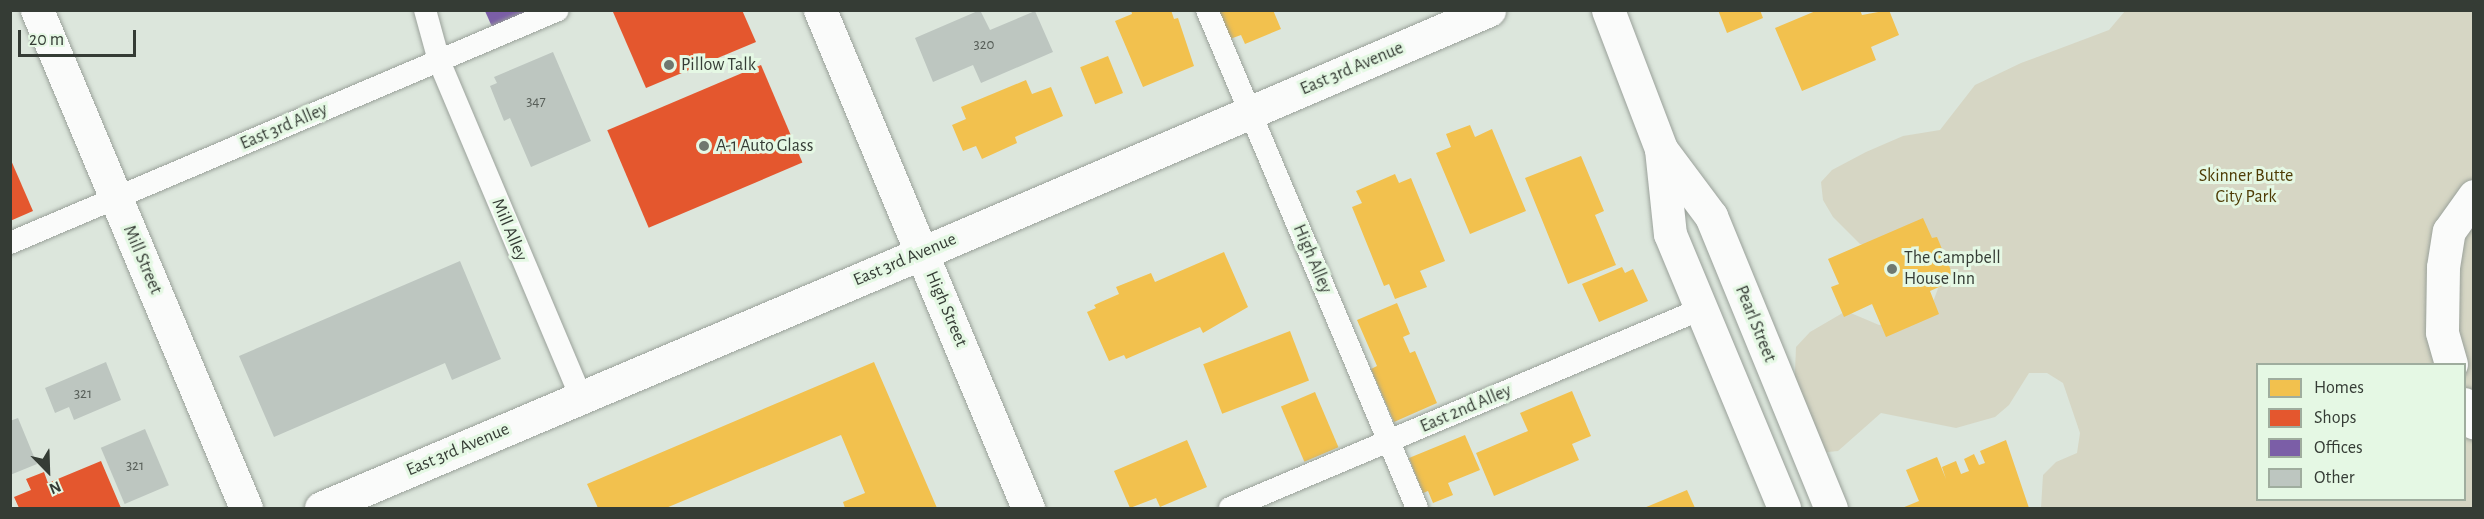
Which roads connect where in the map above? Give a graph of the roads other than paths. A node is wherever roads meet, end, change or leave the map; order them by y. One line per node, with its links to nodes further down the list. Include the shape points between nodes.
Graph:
1 (37, 10): 12 (street, Mill Street)
2 (425, 10): 8 (lane, Mill Alley)
3 (558, 10): 8 (lane, East 3rd Alley)
4 (820, 10): 14 (street, High Street)
5 (1207, 10): 9 (lane, High Alley)
6 (1489, 10): 9 (street, East 3rd Avenue)
7 (1608, 10): 10 (street, Pearl Street)
8 (439, 61): 12 (lane, East 3rd Alley); 17 (lane, Mill Alley)
9 (1250, 113): 14 (street, East 3rd Avenue); 20 (lane, High Alley)
10 (1661, 148): 15 (street, Pearl Street, via 1670,234); 27 (street, Pearl Street, via 1711,216)
11 (2474, 196): 16 (street, via 2449,231 2443,267 2442,332)
12 (116, 198): 13 (lane, East 3rd Alley); 21 (street, Mill Street)
13 (10, 243)
14 (922, 253): 17 (street, East 3rd Avenue); 23 (street, High Street)
15 (1701, 309): 20 (lane, East 2nd Alley); 26 (street, Pearl Street)
16 (2451, 363)
17 (581, 397): 22 (street, East 3rd Avenue)
18 (2466, 408): 19 (street)
19 (2474, 423)
20 (1389, 442): 24 (lane, East 2nd Alley); 25 (lane, High Alley)
21 (246, 508)
22 (321, 508)
23 (1028, 508)
24 (1230, 508)
25 (1417, 508)
26 (1784, 508)
27 (1831, 508)

